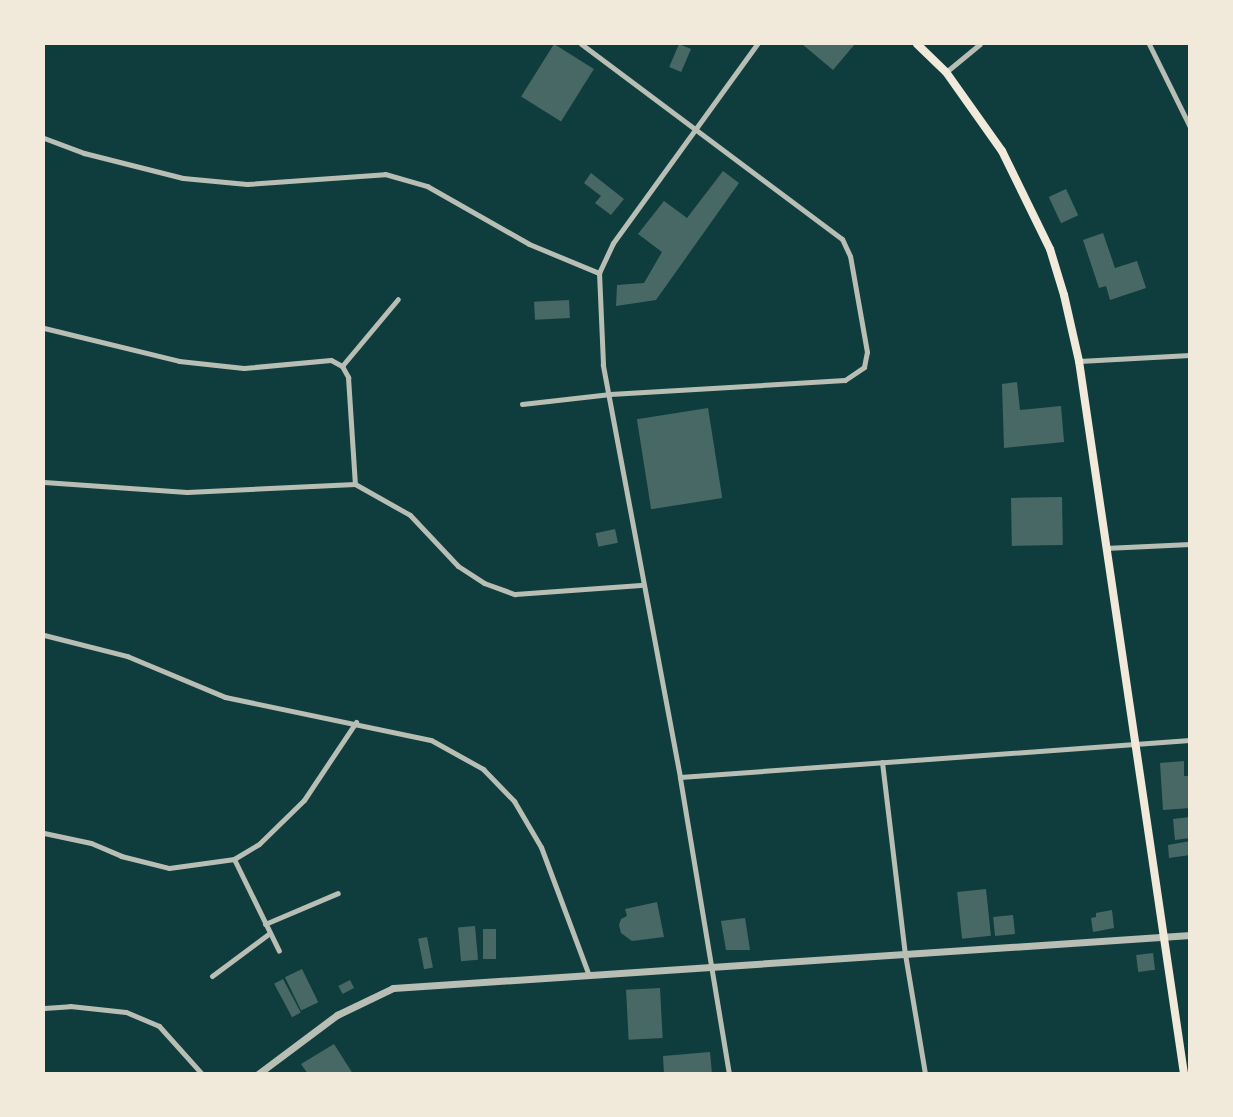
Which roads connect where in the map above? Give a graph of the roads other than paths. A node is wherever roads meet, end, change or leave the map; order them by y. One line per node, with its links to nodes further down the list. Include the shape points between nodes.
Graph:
1 (581, 44): 8 (street)
2 (757, 44): 8 (street)
3 (917, 44): 6 (main road)
4 (980, 44): 6 (street)
5 (1149, 44): 7 (street)
6 (946, 72): 14 (main road, via 1002,150 1031,207 1064,295)
7 (1190, 127)
8 (696, 128): 10 (street, via 613,243); 16 (street, via 842,239 850,256 865,328 864,367 845,380)
9 (44, 138): 10 (street, via 84,153 183,178 248,184 385,174 427,186 529,244)
10 (599, 273): 16 (street, via 599,316)
11 (398, 299): 15 (street)
12 (44, 328): 15 (street, via 179,361 244,368 331,360)
13 (1190, 355): 14 (street)
14 (1079, 361): 21 (main road)
15 (342, 366): 19 (street, via 348,377)
16 (610, 394): 17 (street); 22 (street)
17 (522, 404)
18 (44, 482): 19 (street, via 188,492)
19 (355, 484): 22 (street, via 410,515 458,566 484,583 515,594)
20 (1190, 544): 21 (street)
21 (1105, 548): 26 (main road)
22 (642, 585): 28 (street)
23 (44, 635): 24 (street, via 127,657 225,697)
24 (356, 722): 30 (street, via 304,800 259,844); 39 (street, via 431,740 483,769 514,801 541,847)
25 (1190, 740): 26 (street)
26 (1132, 744): 27 (street, via 943,761); 35 (main road)
27 (882, 762): 28 (street); 37 (street)
28 (680, 777): 38 (street)
29 (44, 833): 30 (street, via 170,868)
30 (234, 859): 32 (street)
31 (338, 893): 32 (street)
32 (265, 924): 33 (street)
33 (270, 933): 36 (street); 40 (street)
34 (1190, 935): 35 (street)
35 (1162, 936): 37 (street); 46 (main road)
36 (279, 951)
37 (905, 954): 38 (street); 45 (street)
38 (710, 968): 39 (street); 44 (street)
39 (588, 973): 43 (street, via 393,988 337,1016)
40 (212, 976)
41 (44, 1008): 42 (street, via 70,1006 126,1012 159,1026)
42 (202, 1074)
43 (258, 1074)
44 (729, 1074)
45 (925, 1074)
46 (1184, 1074)

